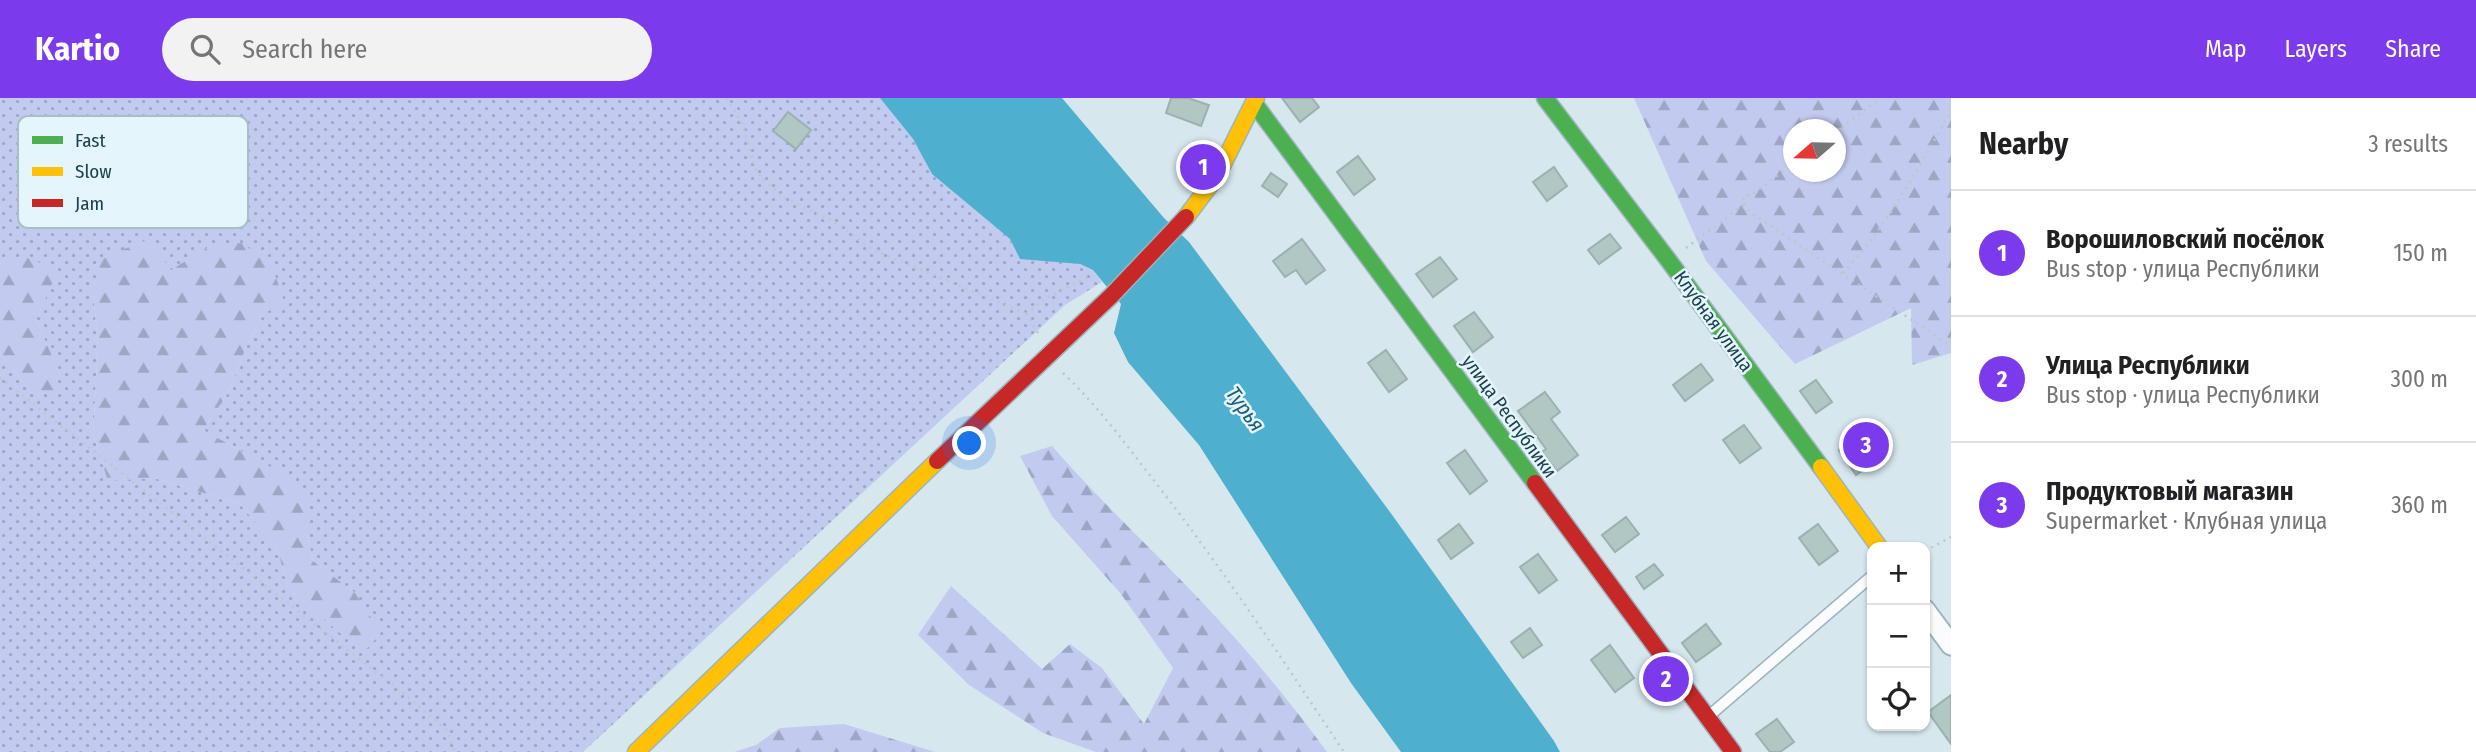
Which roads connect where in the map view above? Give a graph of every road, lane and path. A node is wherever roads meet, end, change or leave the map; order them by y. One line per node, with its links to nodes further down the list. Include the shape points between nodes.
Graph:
1 (727, 98): 12 (path, via 743,125 756,172 783,197 835,222 871,249)
2 (1545, 98): 9 (street, Клубная улица)
3 (1880, 98): 6 (path)
4 (1255, 101): 14 (street, via 1217,176 1180,226); 22 (street, улица Республики)
5 (1951, 111): 10 (path, via 1919,167)
6 (1846, 124)
7 (1783, 171): 8 (path, via 1743,197)
8 (1744, 204): 9 (path); 10 (path)
9 (1669, 261): 17 (street, Клубная улица)
10 (1843, 273): 13 (path)
11 (1088, 276): 12 (path, via 1041,301)
12 (1027, 314): 14 (path)
13 (1951, 346)
14 (1047, 358): 24 (street); 25 (path, via 1082,391 1177,510)
15 (0, 378): 23 (path, via 412,700 447,731)
16 (1951, 537): 18 (path)
17 (1875, 542)
18 (1930, 548)
19 (1867, 580): 22 (lane)
20 (1930, 617): 21 (street)
21 (1951, 645)
22 (1707, 718): 26 (street, улица Республики)
23 (455, 752)
24 (636, 752)
25 (1344, 752)
26 (1733, 752)

